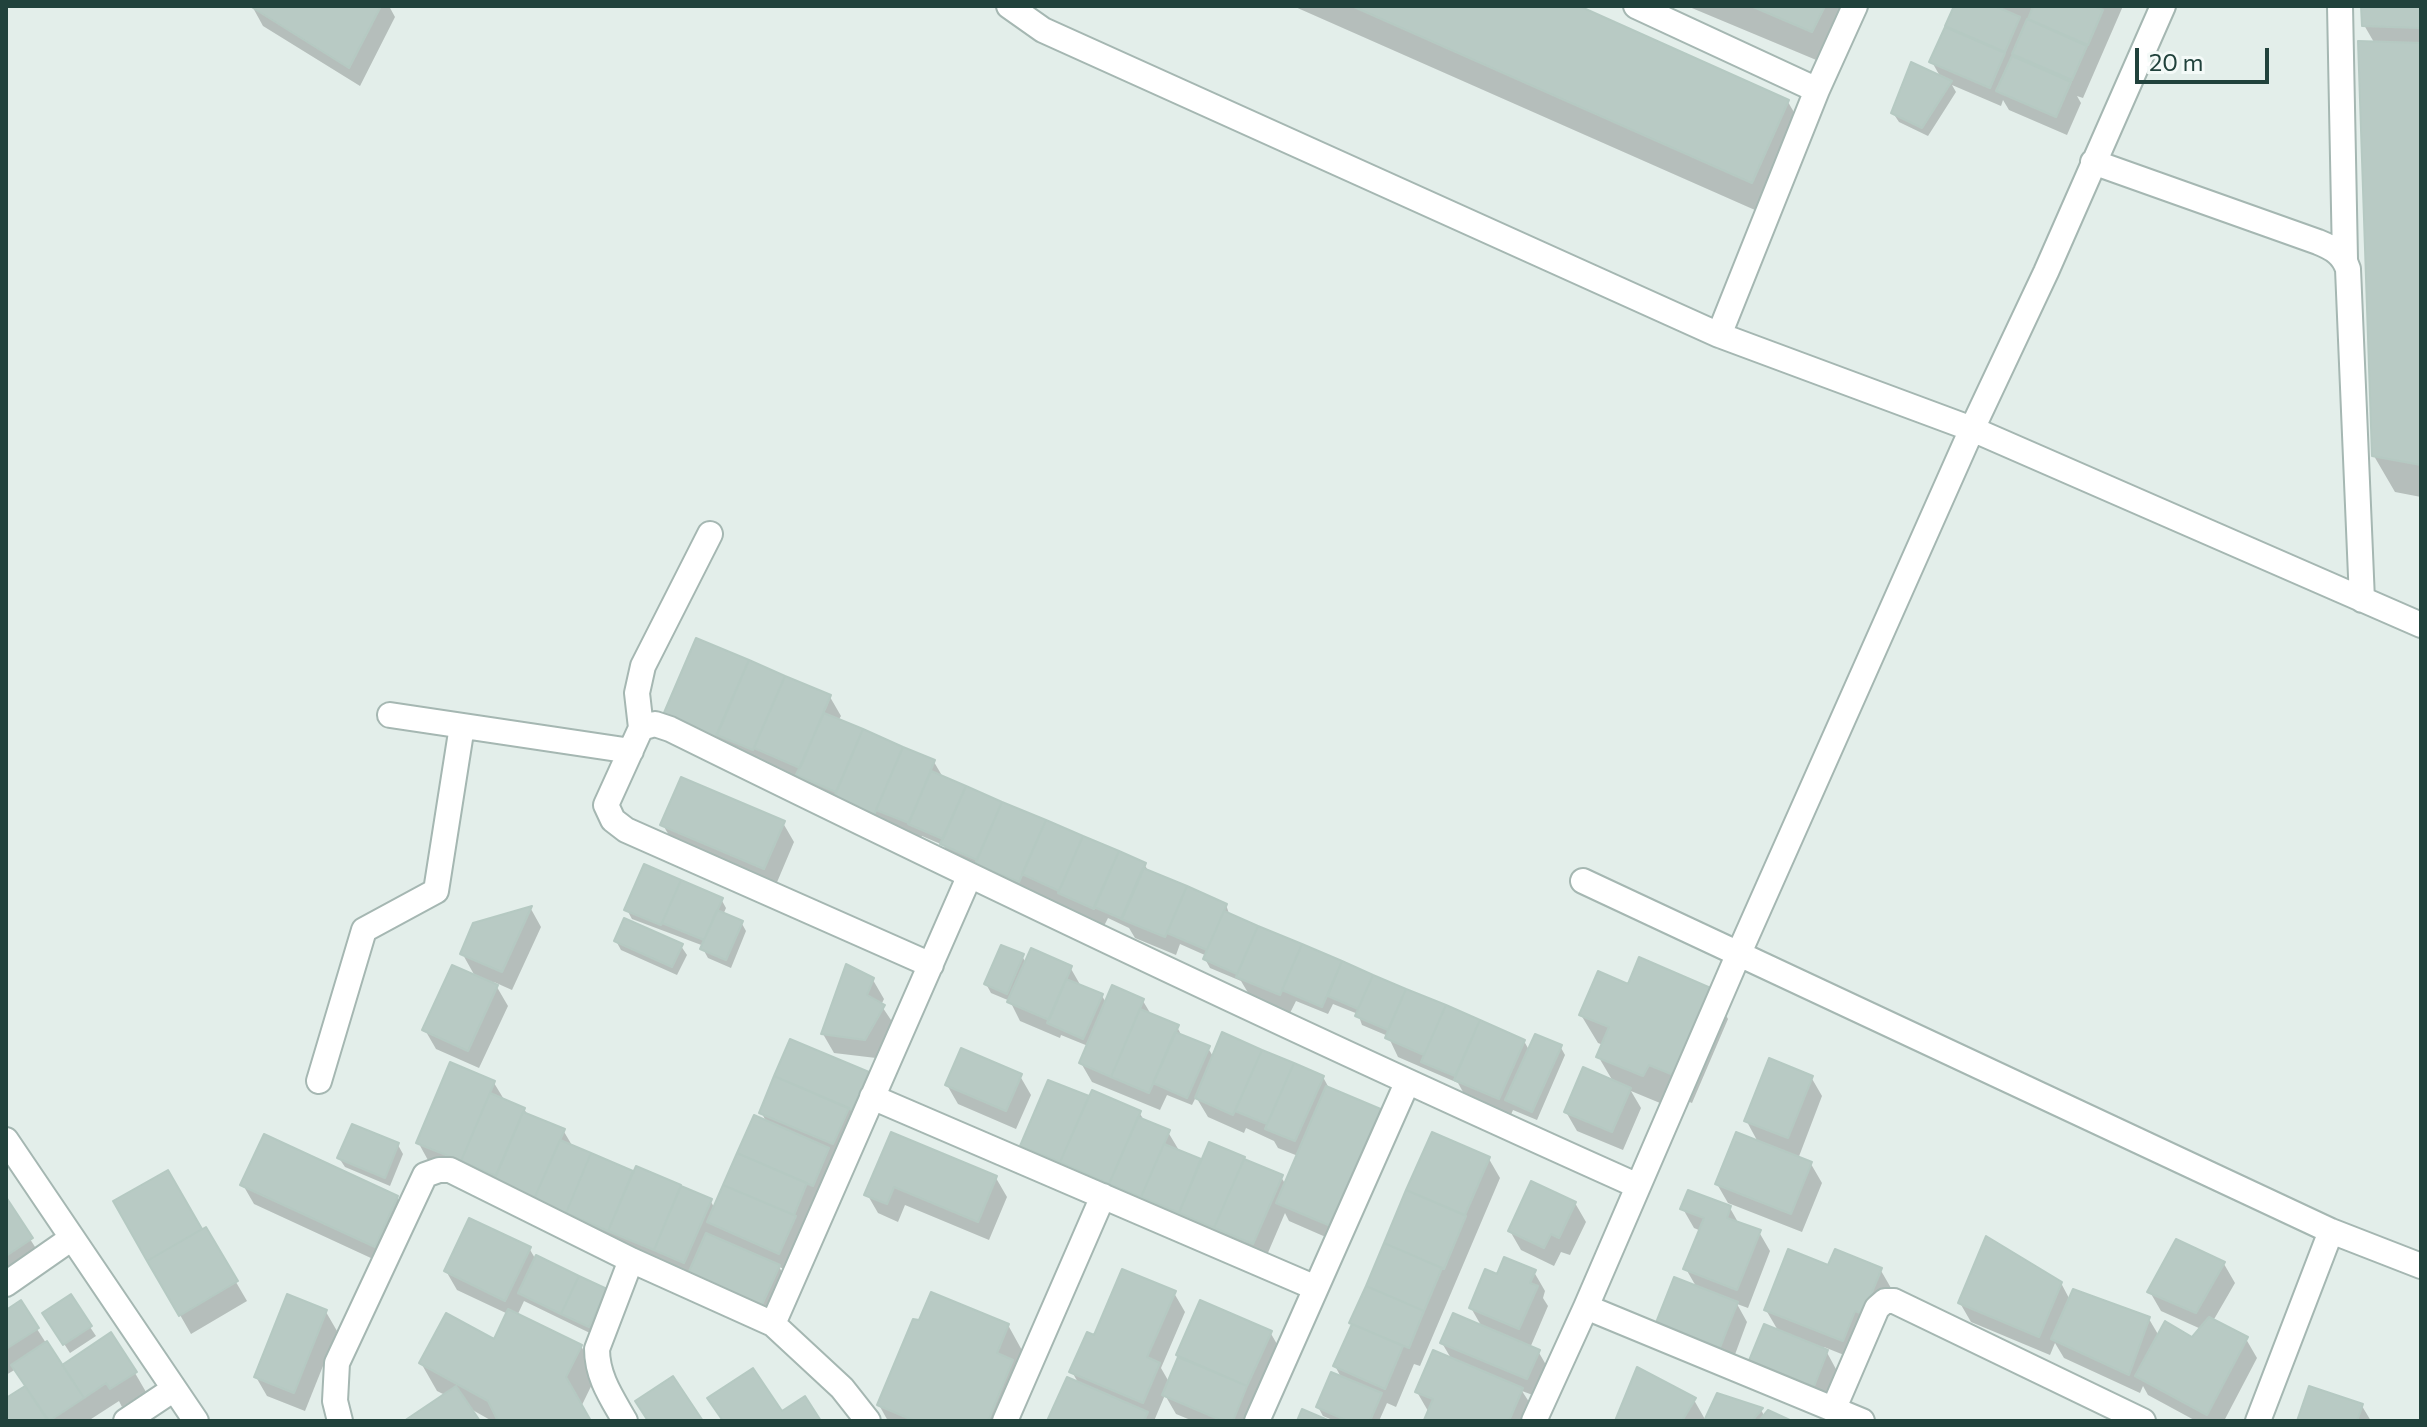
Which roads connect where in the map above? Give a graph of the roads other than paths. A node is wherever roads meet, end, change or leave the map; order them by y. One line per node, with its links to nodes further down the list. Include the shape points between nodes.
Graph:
1 (1009, 6): 9 (street, via 1043,30)
2 (1636, 6): 6 (street)
3 (1855, 6): 6 (street)
4 (2163, 6): 7 (street)
5 (2340, 6): 8 (street)
6 (1817, 90): 9 (street)
7 (2093, 162): 8 (street, via 2318,242); 10 (street)
8 (2345, 259): 12 (street)
9 (1719, 335): 10 (street)
10 (1972, 429): 12 (street); 20 (street)
11 (710, 534): 16 (street, via 643,666 637,693)
12 (2362, 600): 13 (street)
13 (2421, 625)
14 (390, 715): 15 (street)
15 (462, 726): 17 (street); 22 (street, via 436,891 364,930)
16 (641, 728): 17 (street); 18 (street, via 655,724 670,729)
17 (631, 751): 21 (street, via 606,805 626,830)
18 (969, 877): 21 (street); 23 (street)
19 (1583, 881): 20 (street)
20 (1739, 953): 26 (street); 28 (street)
21 (931, 965): 24 (street)
22 (319, 1081)
23 (1407, 1083): 26 (street); 33 (street)
24 (872, 1097): 27 (street); 35 (street)
25 (6, 1140): 29 (street)
26 (1638, 1186): 34 (street)
27 (1103, 1196): 33 (street); 43 (street)
28 (2331, 1231): 31 (street); 48 (street)
29 (72, 1238): 32 (street); 36 (street)
30 (631, 1260): 35 (street); 40 (street, via 450,1170 425,1175 337,1363); 41 (street, via 597,1349 600,1376)
31 (2421, 1266)
32 (6, 1284)
33 (1316, 1288): 44 (street)
34 (1586, 1307): 37 (street); 45 (street)
35 (773, 1324): 42 (street, via 842,1388)
36 (174, 1389): 38 (street); 39 (street)
37 (1834, 1408): 46 (street); 47 (street, via 1877,1308 1894,1301)
38 (126, 1421)
39 (196, 1421)
40 (340, 1421)
41 (625, 1421)
42 (868, 1421)
43 (1005, 1421)
44 (1257, 1421)
45 (1534, 1421)
46 (1862, 1421)
47 (2143, 1421)
48 (2258, 1421)

